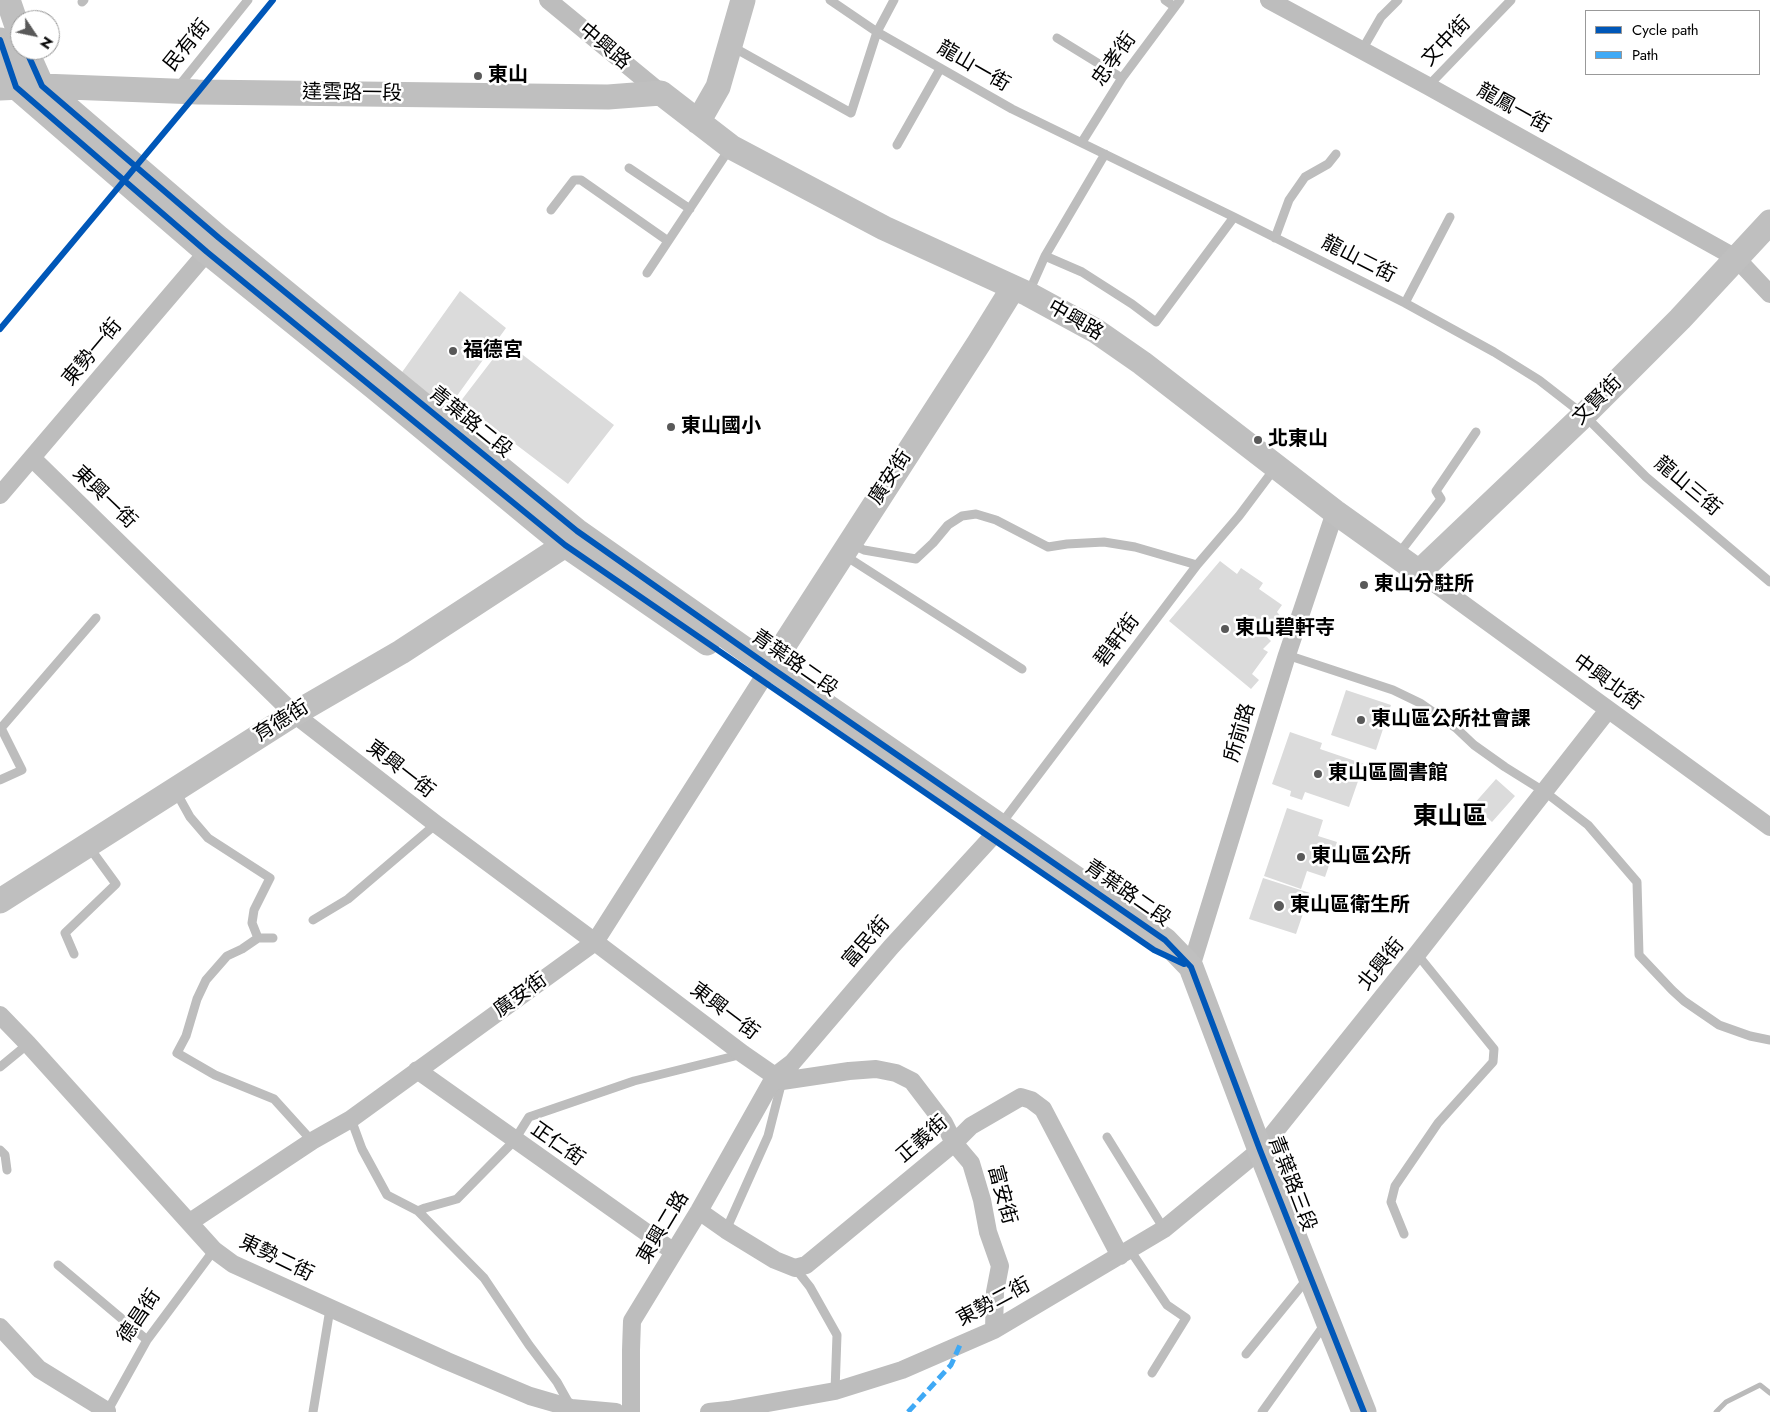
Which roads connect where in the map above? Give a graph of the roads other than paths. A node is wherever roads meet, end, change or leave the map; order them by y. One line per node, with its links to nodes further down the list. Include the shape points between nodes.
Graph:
1 (248, 0): 22 (lane, 民有街)
2 (548, 0): 23 (street, 中興路)
3 (742, 0): 14 (street)
4 (830, 0): 11 (lane, 龍山一街)
5 (894, 0): 11 (lane)
6 (1165, 0): 10 (lane)
7 (1398, 0): 15 (lane, via 1381,18)
8 (1511, 0): 20 (lane, 文中街)
9 (1280, 2): 15 (street, 龍鳳一街)
10 (1178, 4): 18 (lane, 忠孝街)
11 (877, 32): 14 (lane, via 851,113); 17 (lane, 龍山一街)
12 (1058, 38): 18 (lane)
13 (0, 40): 21 (street)
14 (730, 46): 24 (street, via 718,87)
15 (1362, 50): 20 (street, 龍鳳一街)
16 (30, 60): 19 (street)
17 (940, 69): 25 (lane, 龍山一街, via 1012,109); 26 (lane)
18 (1122, 78): 25 (lane, 忠孝街)
19 (42, 86): 21 (street, 達雲路一段); 22 (street, 達雲路一段); 38 (street, 青葉路二段)
20 (1428, 86): 40 (street, 龍鳳一街)
21 (8, 87): 38 (street, 青葉路二段)
22 (174, 91): 23 (street, 達雲路一段, via 599,96)
23 (661, 93): 24 (street, 中興路)
24 (698, 122): 27 (street, 中興路)
25 (1082, 142): 28 (lane, 龍山一街)
26 (897, 145)
27 (731, 148): 31 (lane); 42 (street, 中興路, via 884,228)
28 (1105, 154): 33 (lane, 龍山二街); 39 (lane)
29 (1336, 154): 36 (lane, via 1328,164 1305,177 1289,200)
30 (629, 168): 31 (lane)
31 (690, 209): 37 (lane)
32 (552, 210): 37 (lane, via 574,180 581,180)
33 (1234, 217): 36 (lane, 龍山二街); 39 (lane, via 1156,322 1082,272)
34 (1450, 217): 44 (lane)
35 (1770, 222): 40 (street, 文賢街)
36 (1275, 238): 44 (lane, 龍山二街)
37 (668, 241): 41 (lane)
38 (213, 245): 47 (street, 東勢一街); 51 (street, 青葉路二段)
39 (1045, 256): 42 (lane)
40 (1736, 258): 43 (street, 龍鳳一街); 45 (street, 文賢街)
41 (647, 273)
42 (1020, 291): 48 (street, 中興路, via 1096,331 1142,363); 52 (street, 廣安街, via 974,352)
43 (1770, 294)
44 (1405, 303): 45 (lane, 龍山二街, via 1539,380)
45 (1584, 416): 55 (street, 文賢街); 56 (lane, 龍山三街, via 1646,477)
46 (1476, 432): 53 (lane, via 1436,491 1441,499)
47 (32, 458): 49 (street, 東勢一街); 62 (street, 東興一街)
48 (1275, 468): 50 (street, 中興路); 54 (lane, 碧軒街)
49 (0, 495)
50 (1334, 512): 53 (street, 中興路); 58 (street, 所前路)
51 (571, 538): 60 (street, 青葉路二段); 62 (street, 育德街, via 401,652)
52 (845, 548): 54 (lane, via 916,560 948,525 962,516 976,514 996,520 1048,547 1104,542 1144,549); 59 (lane); 60 (street, 廣安街)
53 (1397, 556): 55 (street, 中興路)
54 (1198, 565): 69 (lane, 碧軒街)
55 (1419, 572): 61 (street, 中興北街)
56 (1770, 582)
57 (96, 618): 63 (lane)
58 (1288, 655): 66 (lane, via 1393,690 1420,703 1474,745); 78 (street, 所前路)
59 (1022, 668)
60 (765, 674): 69 (street, 青葉路二段); 75 (street, 廣安街)
61 (1608, 710): 66 (street, 北興街); 68 (street, 中興北街)
62 (294, 714): 65 (street, 育德街); 67 (street, 東興一街)
63 (1, 728): 64 (lane, via 22,770)
64 (0, 780)
65 (174, 790): 70 (street, 育德街); 73 (lane, via 208,838 270,878 254,910 252,923)
66 (1545, 792): 77 (street, 北興街); 80 (lane, via 1588,825 1637,882 1639,955 1684,1001 1719,1024)
67 (436, 824): 72 (lane, via 348,899); 75 (street, 東興一街)
68 (1770, 827)
69 (996, 832): 78 (street, 青葉路二段, via 1164,940); 85 (street, 富民街, via 891,947)
70 (88, 845): 71 (street, 育德街); 76 (lane, via 116,884 65,933)
71 (0, 902)
72 (313, 920)
73 (258, 938): 74 (lane); 89 (lane, via 227,956 206,980 177,1053 215,1076 274,1099)
74 (273, 938)
75 (595, 942): 82 (street, 東興一街); 84 (street, 廣安街)
76 (74, 954)
77 (1417, 954): 92 (street, 北興街); 99 (lane, via 1494,1049 1494,1062 1438,1123 1395,1186 1391,1202)
78 (1190, 967): 92 (street, 青葉路三段)
79 (0, 1015): 81 (street, 東勢二街)
80 (1770, 1040)
81 (28, 1044): 83 (lane); 96 (street, 東勢二街)
82 (743, 1054): 85 (street, 東興一街); 88 (lane, via 634,1081 529,1117)
83 (0, 1067)
84 (417, 1070): 86 (street, 廣安街); 88 (street, 正仁街)
85 (778, 1079): 90 (street, 富安街, via 876,1069 896,1073 912,1081 920,1090 944,1123); 95 (street, 東興二路); 98 (lane, via 768,1136)
86 (351, 1119): 89 (street, 廣安街); 94 (lane, via 362,1149 387,1195)
87 (1107, 1137): 97 (lane)
88 (514, 1140): 94 (lane, via 456,1199); 101 (street, 正仁街)
89 (312, 1141): 96 (street, 廣安街)
90 (954, 1144): 102 (street, 正義街, via 971,1126 1021,1097 1031,1100 1043,1110); 104 (street, 正義街, via 806,1265); 109 (street, 富安街, via 971,1163 1000,1266 995,1292)
91 (0, 1150): 93 (lane, via 5,1155)
92 (1260, 1150): 97 (street, 東勢二街); 105 (street, 青葉路三段)
93 (7, 1170)
94 (418, 1211): 114 (lane, via 484,1278 557,1382)
95 (699, 1211): 98 (street); 101 (street, 東興二路)
96 (190, 1222): 100 (street, 東勢二街)
97 (1164, 1229): 102 (street, 東勢二街)
98 (726, 1230): 104 (street, via 775,1260)
99 (1404, 1234)
100 (214, 1250): 106 (street, 東勢二街, via 233,1264); 110 (lane, 德昌街)
101 (674, 1252): 118 (street, 東興二路, via 632,1321)
102 (1125, 1253): 109 (street, 東勢二街); 112 (lane, via 1167,1305 1186,1318)
103 (58, 1265): 110 (lane)
104 (796, 1268): 113 (lane, via 837,1335)
105 (1309, 1276): 107 (street, 青葉路三段); 111 (lane)
106 (330, 1309): 114 (street, 東勢二街, via 530,1396); 116 (lane)
107 (1328, 1320): 120 (lane); 121 (street, 青葉路三段)
108 (0, 1327): 115 (street, 德昌街, via 39,1369)
109 (994, 1330): 113 (street, 東勢二街, via 902,1370)
110 (147, 1340): 115 (lane, 德昌街)
111 (1246, 1354)
112 (1152, 1373)
113 (835, 1391): 119 (street, 東勢二街)
114 (571, 1408): 117 (street, 東勢二街)
115 (107, 1411)
116 (313, 1412)
117 (616, 1412)
118 (631, 1412)
119 (709, 1412)
120 (1262, 1412)
121 (1364, 1412)

